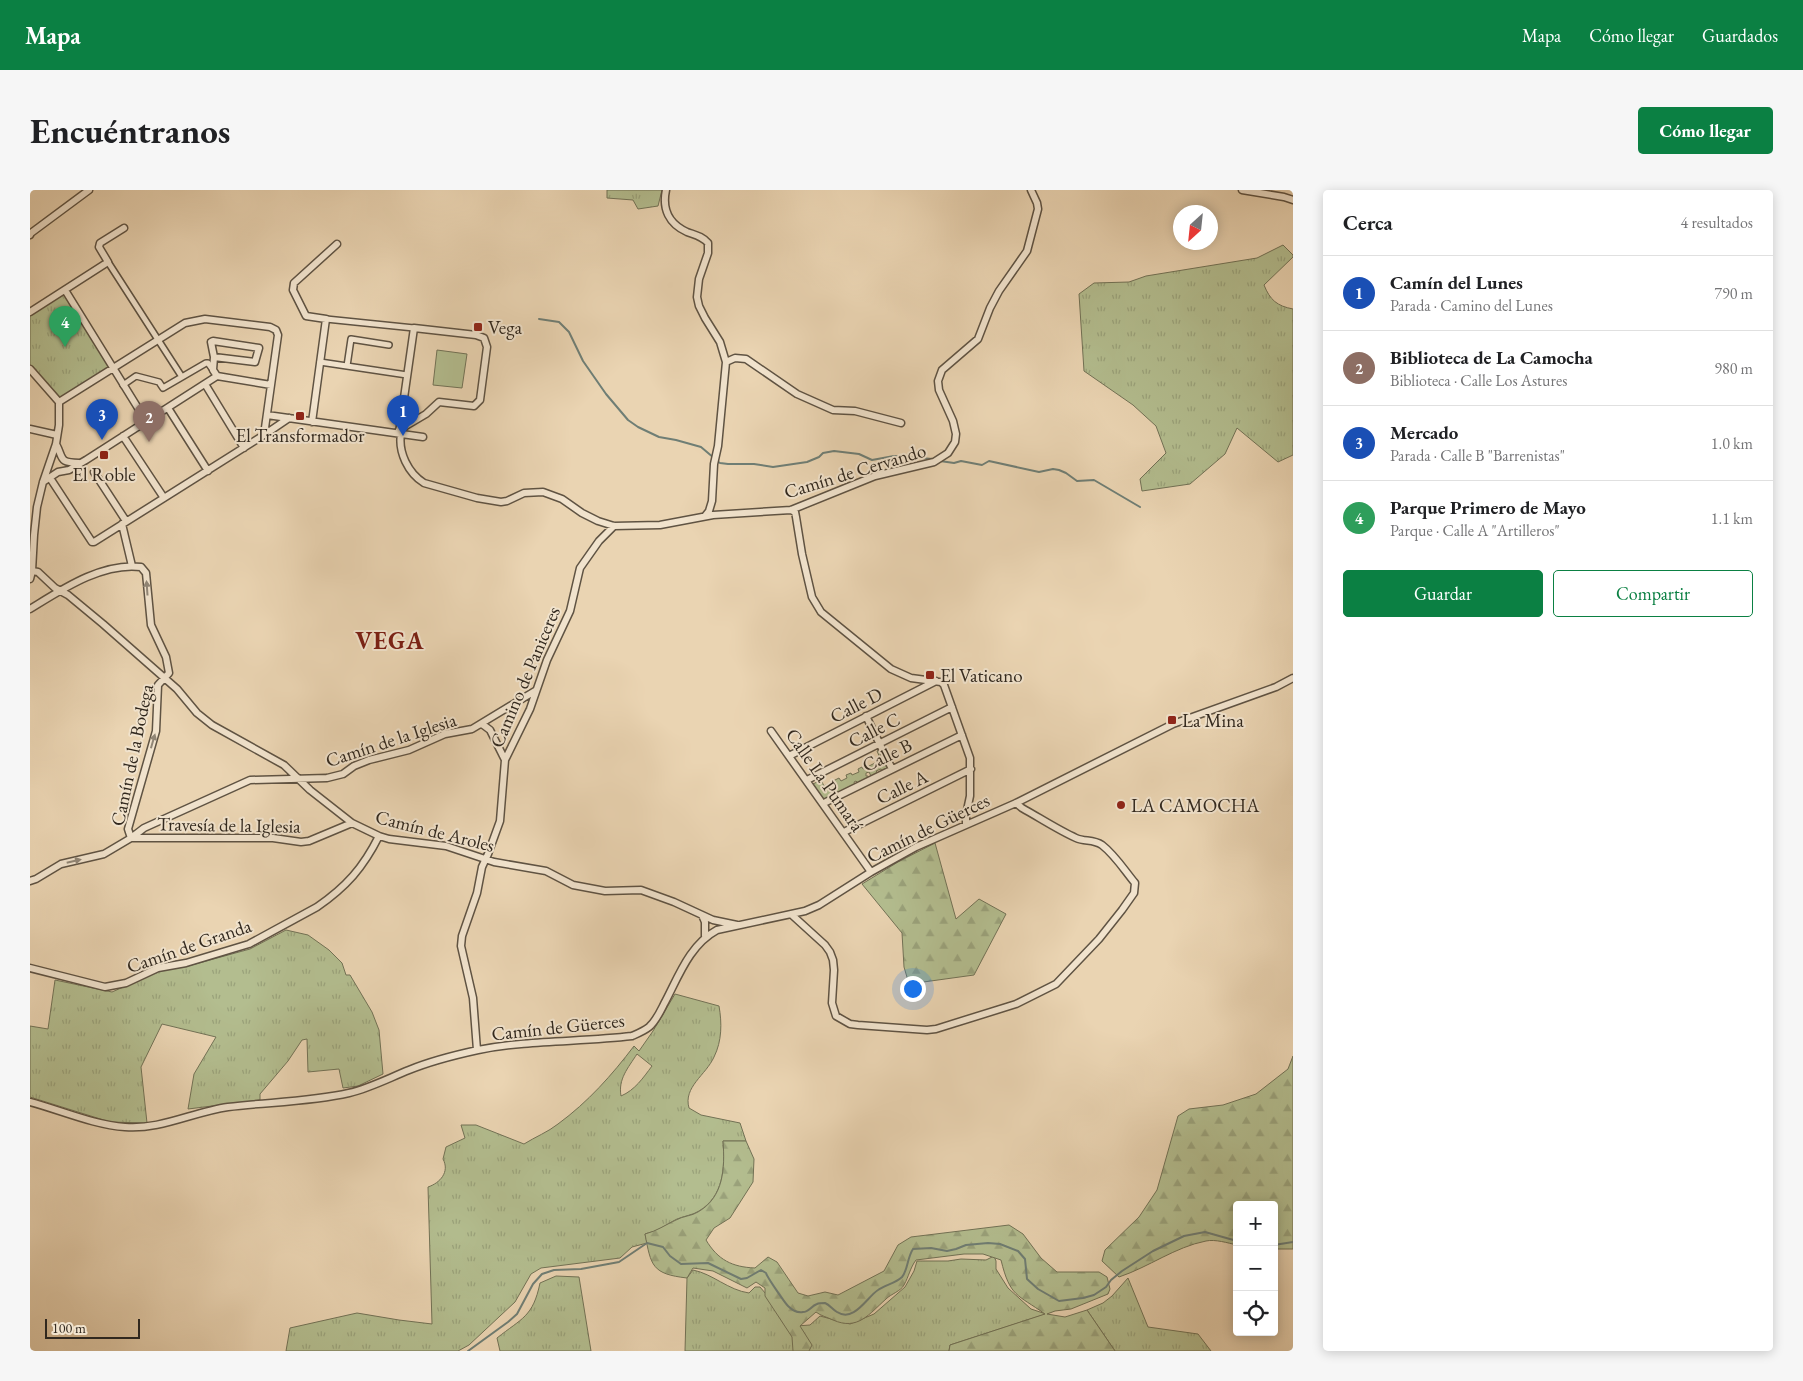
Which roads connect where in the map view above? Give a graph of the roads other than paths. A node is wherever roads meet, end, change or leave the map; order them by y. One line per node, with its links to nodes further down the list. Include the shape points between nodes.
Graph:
1 (89, 190): 7 (street)
2 (666, 190): 18 (street, via 664,201 668,217 681,229 708,243 697,297 720,342)
3 (1031, 190): 52 (street, Camín de Cervando, via 1038,209 1027,252 990,308 978,339 939,375 939,390 956,434 952,448 934,462 875,476)
4 (1242, 190): 5 (street)
5 (1293, 200)
6 (124, 228): 9 (street, via 100,243)
7 (30, 234)
8 (337, 244): 12 (street, via 294,283 293,290 306,316)
9 (108, 262): 10 (street); 14 (street)
10 (64, 290): 11 (street); 20 (street)
11 (30, 312)
12 (326, 318): 13 (street); 17 (street)
13 (414, 328): 23 (street); 36 (street, via 484,338 487,347 480,400 474,406 439,402)
14 (158, 339): 20 (street); 24 (street); 27 (street, via 185,323 205,319 270,327 278,335)
15 (389, 345): 19 (street, via 351,339)
16 (214, 357): 16 (street, via 255,362 259,348 213,341); 22 (street)
17 (320, 362): 19 (street); 33 (street)
18 (726, 362): 34 (street, via 735,358 746,359 797,394 833,410 855,411); 53 (street, via 712,501)
19 (347, 366): 23 (street)
20 (112, 367): 26 (street); 28 (street)
21 (30, 370): 28 (street)
22 (215, 373): 24 (street, via 206,363); 25 (street); 27 (street)
23 (407, 375): 36 (street)
24 (182, 377): 26 (street, via 163,388 159,382 136,376)
25 (205, 384): 29 (street); 42 (street)
26 (123, 385): 32 (street)
27 (271, 385): 30 (street)
28 (59, 402): 37 (street)
29 (168, 408): 32 (street); 47 (street)
30 (267, 415): 31 (street); 38 (street)
31 (289, 418): 33 (street); 38 (street)
32 (146, 421): 39 (street)
33 (312, 422): 36 (street)
34 (901, 423)
35 (30, 429): 37 (street)
36 (400, 432): 40 (street); 55 (street, via 406,463 424,483 501,502 532,492 543,492 562,499 598,522)
37 (57, 435): 41 (street)
38 (264, 435): 42 (street)
39 (123, 436): 44 (street); 51 (street)
40 (423, 437)
41 (56, 444): 43 (street); 45 (street)
42 (244, 448): 47 (street)
43 (62, 460): 44 (street); 45 (street, via 54,458); 46 (street, via 64,466)
44 (80, 463): 46 (street, via 69,470)
45 (49, 464): 46 (street, via 52,470); 50 (street)
46 (59, 471): 49 (street)
47 (208, 471): 51 (street)
48 (94, 472): 54 (street)
49 (50, 478): 50 (street); 54 (street, via 92,542)
50 (42, 482): 57 (street)
51 (164, 498): 54 (street)
52 (792, 510): 53 (street, Camín de Cervando); 63 (street, via 812,597 821,612 891,669 911,678)
53 (705, 516): 55 (street, via 671,524)
54 (124, 523): 56 (street)
55 (614, 526): 64 (street, Camino de Paniceres, via 580,568 570,611)
56 (132, 566): 59 (street, via 115,568); 61 (street, Camín de la Bodega, one-way to 56, via 169,673 166,657 151,625 146,573 141,567)
57 (32, 571): 58 (street); 59 (street, Camín de Aroles, via 38,572)
58 (30, 579)
59 (59, 591): 60 (street); 61 (street, Camín de Aroles, via 68,595)
60 (30, 609)
61 (165, 678): 75 (street, Camín de Aroles, via 212,725 284,765); 83 (street, Camín de la Bodega, one-way to 61, via 128,829 156,731 158,686)
62 (1293, 678): 78 (street, Camín de Güerces, via 1173,724)
63 (936, 681): 65 (street, via 944,685); 66 (street, Calle D)
64 (535, 691): 67 (street, Camín de la Iglesia); 72 (street, Camino de Paniceres, via 530,709)
65 (952, 708): 69 (street); 70 (street, Calle C)
66 (866, 716): 70 (street); 71 (street, Calle D)
67 (482, 724): 72 (street, via 490,730); 75 (street, Camín de la Iglesia, via 370,760 343,774 327,778)
68 (772, 730): 71 (street, Calle La Pumará)
69 (962, 735): 73 (street, Calle B); 74 (street, via 970,758)
70 (880, 744): 73 (street); 76 (street, Calle C)
71 (789, 756): 85 (street, Calle La Pumará)
72 (505, 760): 84 (street, Camino de Paniceres, via 500,821)
73 (892, 769): 77 (street, Calle B)
74 (970, 769): 80 (street); 81 (street, Calle A)
75 (297, 778): 79 (street, Camín de Aroles); 83 (street, Camín de la Iglesia, via 250,780 144,828)
76 (809, 779)
77 (826, 802)
78 (1016, 803): 80 (street, Camín de Güerces); 88 (street, via 1068,834 1104,846 1135,883 1134,893 1122,910 1056,984 1016,1004 936,1029 850,1024 836,1016 833,1008 834,970 830,952)
79 (352, 823): 82 (street, Camín de Aroles); 83 (street, Travesía de la Iglesia, via 302,842 273,838)
80 (966, 824): 85 (street, Camín de Güerces)
81 (846, 831)
82 (379, 836): 84 (street, Camín de Aroles, via 446,846); 91 (street, Camín de Granda, via 369,857 328,899 249,944 158,968 115,987)
83 (131, 838): 86 (street, Camín de la Iglesia, one-way to 83, via 61,864 104,854)
84 (486, 859): 87 (street, Camín de Aroles, via 546,871 573,885 587,888 641,890); 92 (street, Camino de Paniceres, via 461,946 472,998)
85 (871, 872): 88 (street, Camín de Güerces, via 819,905)
86 (30, 881)
87 (702, 915): 89 (street, Camín de Aroles); 90 (street)
88 (792, 915): 89 (street, Camín de Güerces)
89 (738, 925): 90 (street, Camín de Güerces)
90 (705, 936): 92 (street, Camín de Güerces, via 692,952 658,1016 643,1032 617,1038)
91 (30, 968)
92 (477, 1050): 93 (street, Camín de Güerces, via 409,1070 349,1093 228,1108 158,1126 140,1128 104,1124)
93 (30, 1102)

